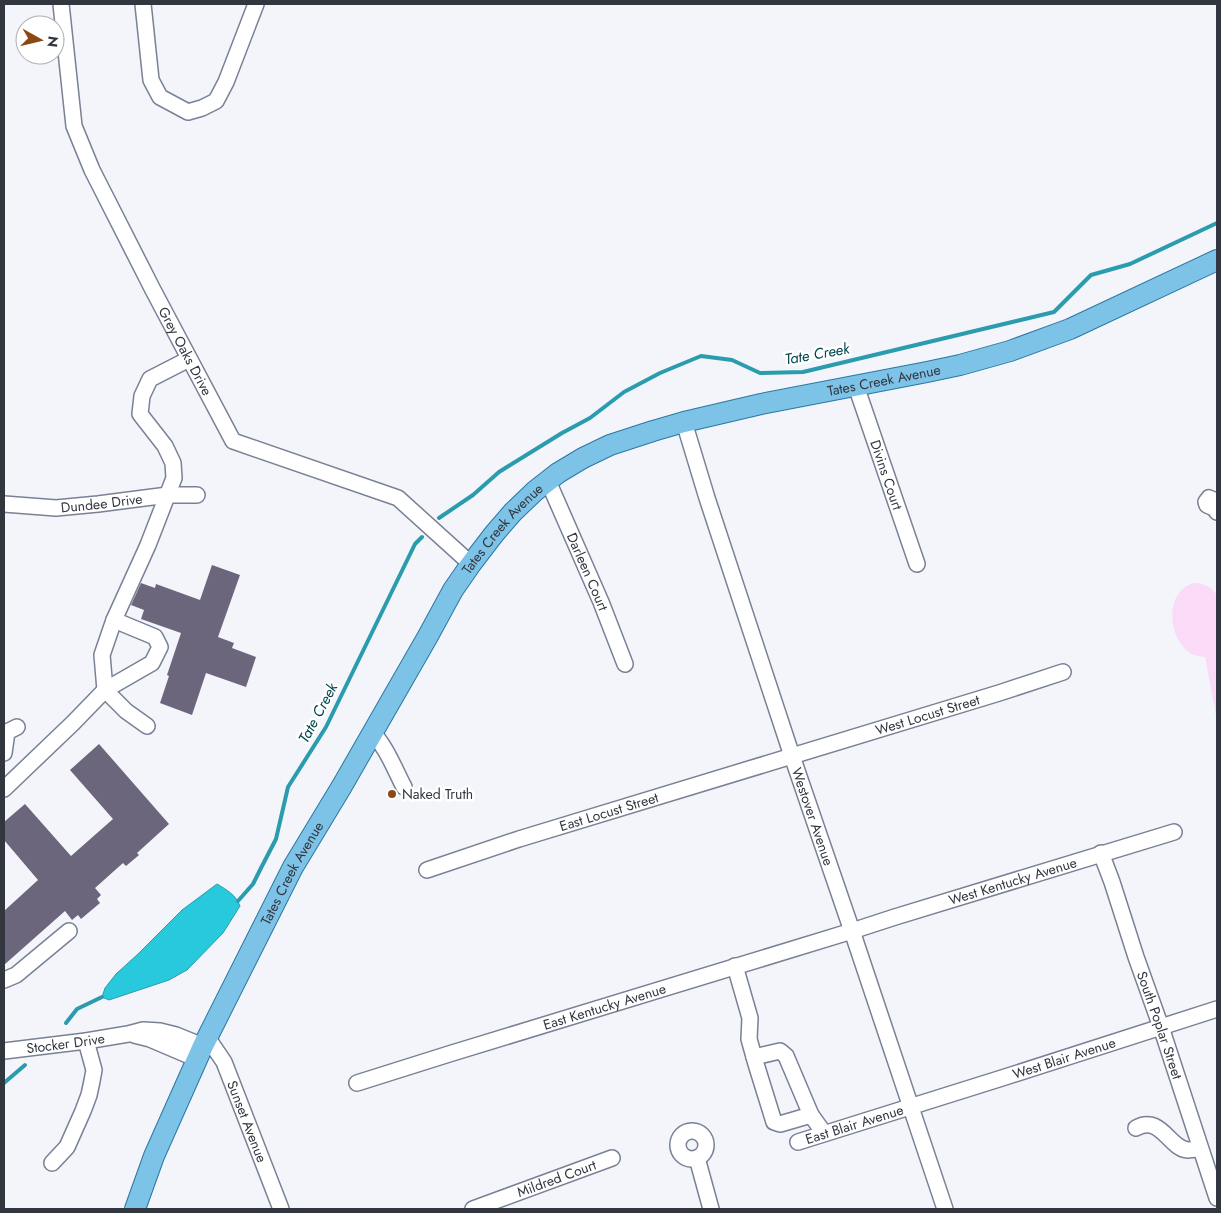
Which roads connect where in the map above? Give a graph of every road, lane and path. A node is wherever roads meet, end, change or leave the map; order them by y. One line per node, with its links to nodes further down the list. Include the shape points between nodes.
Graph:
1 (61, 4): 5 (street, Grey Oaks Drive, via 74,126 92,170)
2 (143, 4): 3 (street, via 152,80 160,97 188,112 216,100)
3 (256, 4)
4 (1217, 260): 6 (main road, Tates Creek Avenue, via 1042,340 960,365)
5 (189, 359): 9 (street, via 150,379 142,396 140,414 165,446 173,463 174,478); 12 (street, Grey Oaks Drive, via 233,441 398,498)
6 (856, 386): 7 (main road, Tates Creek Avenue); 13 (street, Divins Court)
7 (684, 422): 8 (main road, Tates Creek Avenue, via 610,445); 22 (street, Westover Avenue)
8 (548, 481): 12 (main road, Tates Creek Avenue, via 513,512); 15 (street, Darleen Court)
9 (168, 495): 10 (street, Dundee Drive); 11 (street, Dundee Drive, via 56,508); 14 (street)
10 (197, 495)
11 (4, 504)
12 (471, 564): 20 (main road, Tates Creek Avenue)
13 (917, 564)
14 (114, 620): 17 (street, via 102,655); 17 (street, via 155,637 160,647 152,663)
15 (625, 664)
16 (1063, 672): 22 (street, West Locust Street)
17 (105, 690): 18 (street); 24 (street)
18 (146, 726)
19 (17, 727): 21 (street, via 7,732)
20 (372, 732): 23 (street, via 380,740); 35 (main road, Tates Creek Avenue, via 292,867)
21 (4, 753)
22 (792, 756): 27 (street, East Locust Street); 29 (street, Westover Avenue)
23 (404, 787)
24 (4, 790)
25 (1174, 832): 26 (street, West Kentucky Avenue)
26 (1102, 854): 29 (street, West Kentucky Avenue); 33 (street, South Poplar Street)
27 (428, 870)
28 (69, 931): 31 (street)
29 (852, 931): 30 (street, East Kentucky Avenue); 39 (street, Westover Avenue)
30 (735, 966): 37 (street, via 750,1018 749,1040); 38 (street, East Kentucky Avenue)
31 (4, 980)
32 (1217, 1009): 33 (street, West Blair Avenue)
33 (1161, 1027): 39 (street, West Blair Avenue); 44 (street, South Poplar Street)
34 (86, 1041): 35 (street, Stocker Drive, via 143,1030 160,1031); 36 (street, Stocker Drive); 47 (street, via 94,1070 89,1095 67,1147)
35 (203, 1048): 50 (main road, Tates Creek Avenue, via 154,1156); 51 (street, Sunset Avenue, via 224,1062)
36 (4, 1051)
37 (754, 1057): 40 (street, via 780,1051 786,1056); 40 (street, via 774,1122 780,1124)
38 (357, 1083)
39 (910, 1106): 42 (street, East Blair Avenue); 49 (street, Westover Avenue)
40 (811, 1115): 42 (street)
41 (1136, 1128): 44 (street, via 1149,1125 1162,1131 1182,1148)
42 (824, 1133): 43 (street, East Blair Avenue)
43 (798, 1142)
44 (1200, 1148): 48 (street, South Poplar Street)
45 (612, 1158): 52 (street, Mildred Court)
46 (696, 1158): 53 (street)
47 (52, 1163)
48 (1217, 1198)
49 (940, 1208)
50 (135, 1209)
51 (281, 1209)
52 (473, 1209)
53 (711, 1209)

